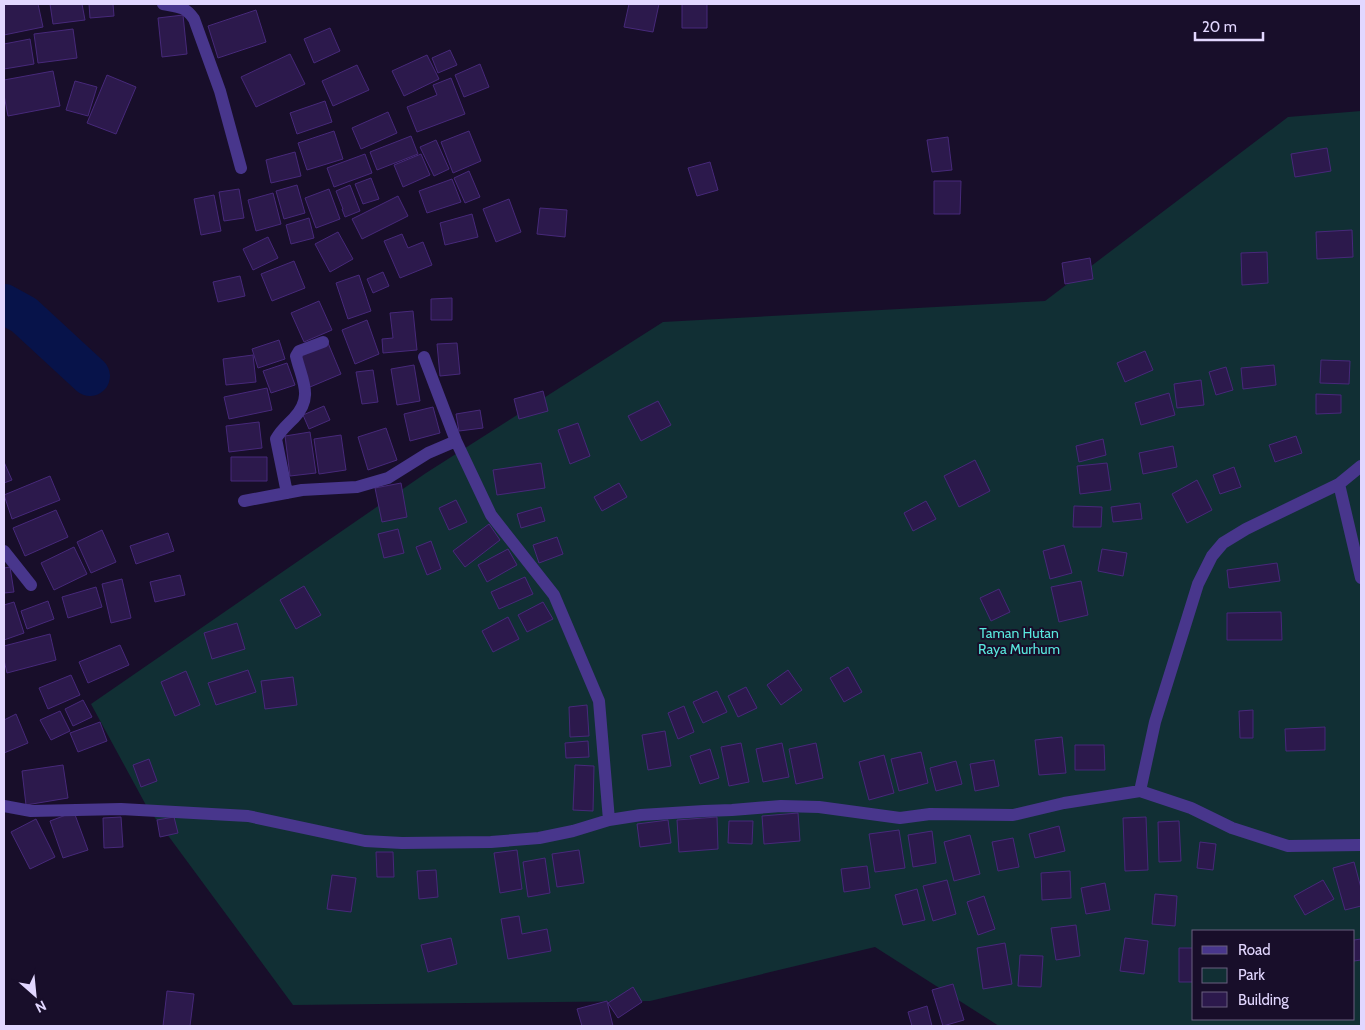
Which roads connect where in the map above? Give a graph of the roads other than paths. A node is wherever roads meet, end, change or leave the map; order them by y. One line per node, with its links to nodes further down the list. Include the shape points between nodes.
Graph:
1 (163, 4): 2 (street, via 188,10 194,19 220,92)
2 (241, 168)
3 (324, 342): 8 (street, via 299,351 296,356 306,393 304,405 276,439)
4 (424, 357): 5 (street)
5 (456, 441): 8 (street, via 428,453 388,478 357,487); 15 (street, via 492,515 554,595 600,701)
6 (1361, 466): 7 (street)
7 (1339, 484): 11 (street); 13 (street, via 1246,529 1223,543 1212,556 1198,584 1155,722)
8 (287, 493): 9 (street)
9 (244, 501)
10 (4, 551): 12 (street)
11 (1361, 578)
12 (30, 585)
13 (1140, 791): 15 (street, via 1013,815 930,814 900,818 819,807 781,806); 16 (street, via 1191,808 1232,828 1288,846)
14 (4, 806): 15 (street, via 31,811 121,810 248,816 365,841 402,843 539,838)
15 (609, 820)
16 (1361, 845)

